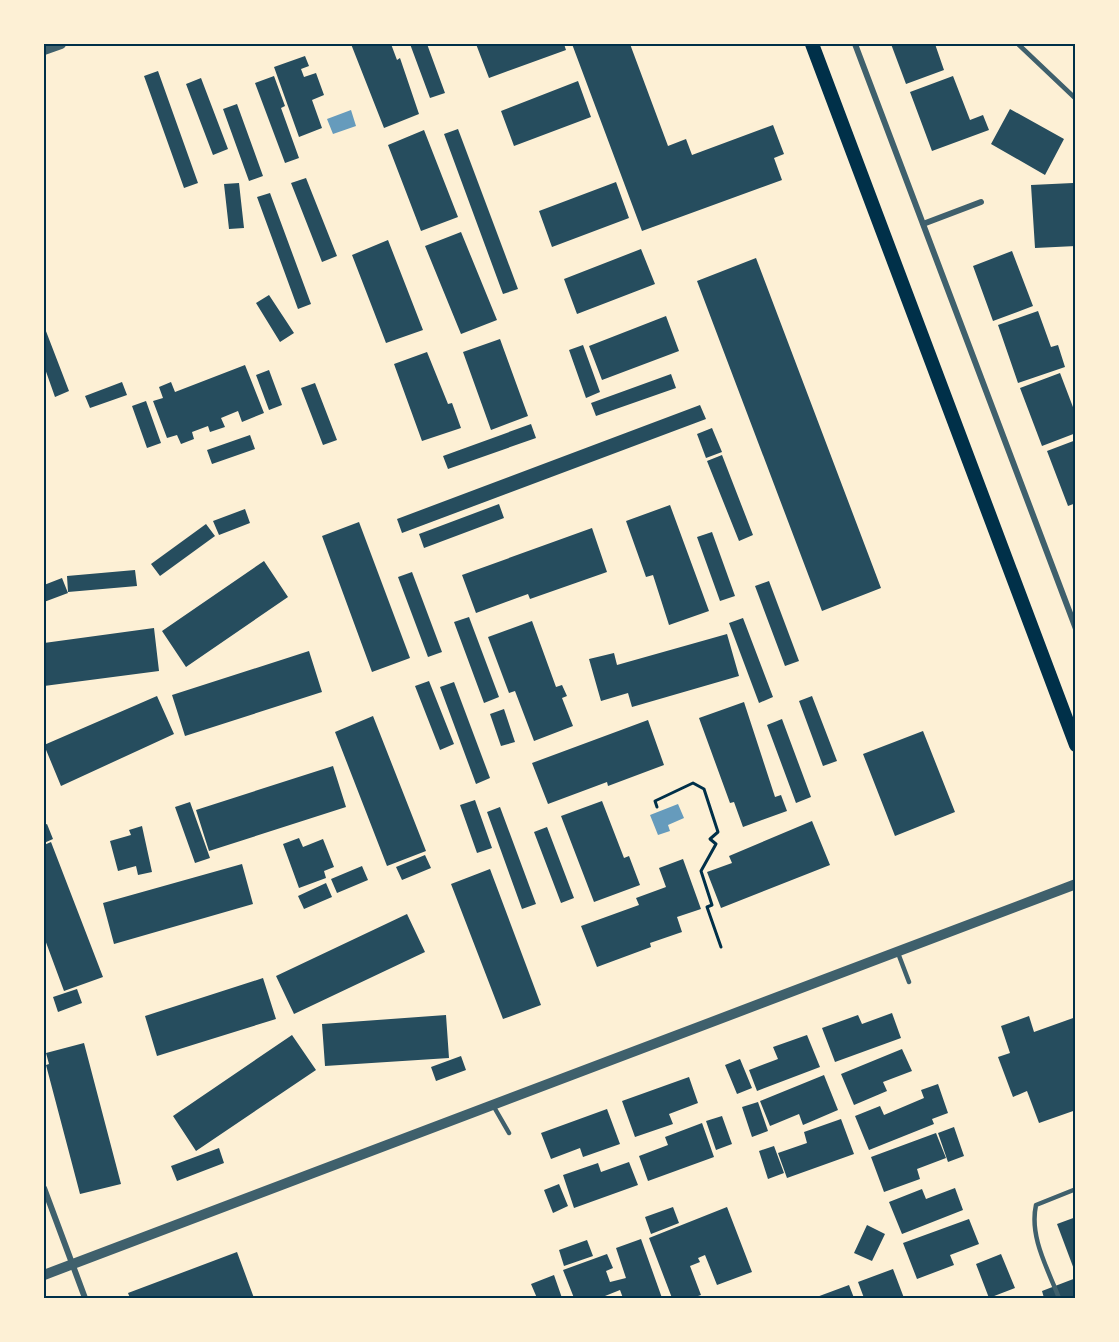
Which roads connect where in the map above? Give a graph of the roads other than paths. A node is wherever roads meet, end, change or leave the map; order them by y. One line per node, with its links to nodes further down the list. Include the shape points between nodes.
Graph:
1 (61, 44): 5 (street)
2 (812, 44): 12 (main road)
3 (855, 44): 8 (street)
4 (1018, 44): 6 (lane)
5 (44, 50)
6 (1076, 99)
7 (981, 202): 8 (street)
8 (923, 224): 10 (street)
9 (1076, 603): 10 (street)
10 (1067, 606): 11 (street)
11 (1076, 629)
12 (1076, 745)
13 (1076, 884): 14 (street)
14 (898, 953): 15 (lane); 16 (street)
15 (909, 982)
16 (494, 1106): 17 (lane); 20 (street)
17 (509, 1133)
18 (44, 1188): 20 (street)
19 (1076, 1189): 23 (lane, via 1036,1205 1034,1217 1036,1236)
20 (72, 1264): 21 (street); 22 (street)
21 (44, 1275)
22 (85, 1299)
23 (1059, 1299)

